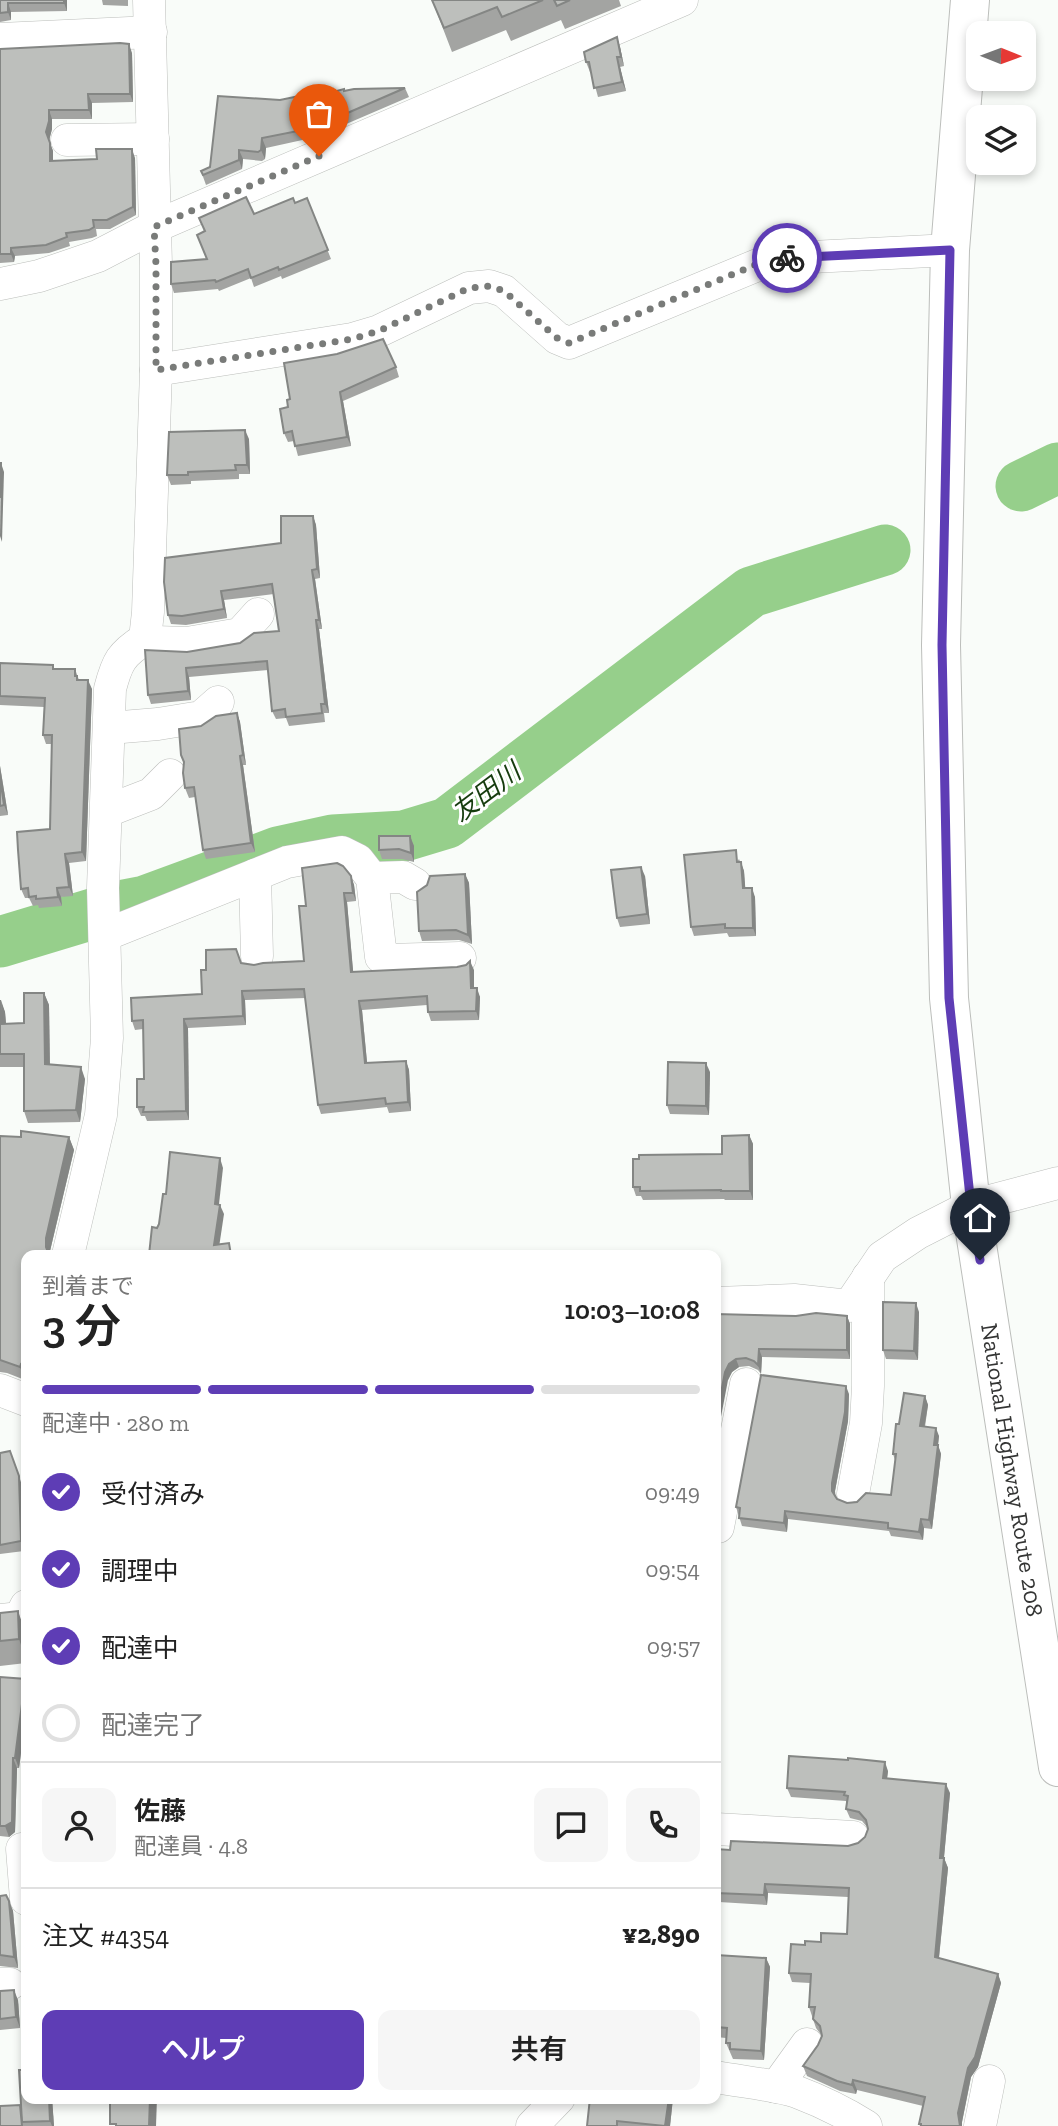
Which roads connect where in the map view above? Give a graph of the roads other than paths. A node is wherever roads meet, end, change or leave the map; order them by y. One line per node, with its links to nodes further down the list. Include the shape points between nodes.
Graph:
1 (149, 0): 4 (street)
2 (682, 0): 8 (street)
3 (970, 0): 9 (highway, National Highway Route 208)
4 (151, 32): 5 (street); 6 (street)
5 (0, 39)
6 (153, 139): 7 (street); 8 (street)
7 (66, 141)
8 (154, 227): 10 (street, via 98,256); 11 (street)
9 (950, 250): 11 (street, via 772,258 569,343 557,338 504,291 489,286 469,288 352,339); 25 (highway, National Highway Route 208, via 942,645 948,984)
10 (0, 284)
11 (156, 370): 13 (street)
12 (258, 614): 13 (street, via 240,635 187,643)
13 (145, 639): 15 (street, via 129,649 116,666 110,689)
14 (218, 702): 15 (street, via 201,717)
15 (110, 728): 17 (street)
16 (170, 775): 17 (street, via 150,794)
17 (107, 811): 21 (street)
18 (255, 875): 19 (street, via 287,862 342,852 358,860); 21 (street); 22 (street)
19 (372, 878): 20 (street, via 403,877); 23 (street, via 380,957)
20 (415, 884)
21 (105, 930): 26 (street, via 107,1038 102,1115)
22 (257, 956)
23 (460, 958)
24 (1058, 1182): 25 (street)
25 (971, 1206): 27 (street, via 882,1257); 36 (highway, National Highway Route 208)
26 (69, 1250)
27 (868, 1277): 28 (street, via 849,1306 794,1300); 32 (street, via 866,1423)
28 (721, 1303)
29 (746, 1384): 33 (street)
30 (0, 1390): 31 (street)
31 (21, 1398)
32 (853, 1494)
33 (721, 1512)
34 (21, 1616): 35 (street)
35 (0, 1620)
36 (1058, 1767)
37 (721, 1829): 38 (street)
38 (853, 1837)
39 (16, 1850): 40 (street)
40 (21, 1874)
41 (807, 2044): 44 (street)
42 (721, 2078): 44 (street)
43 (989, 2081): 48 (street)
44 (776, 2087): 47 (street, via 797,2092)
45 (553, 2104): 46 (street)
46 (532, 2126)
47 (866, 2126)
48 (980, 2126)

